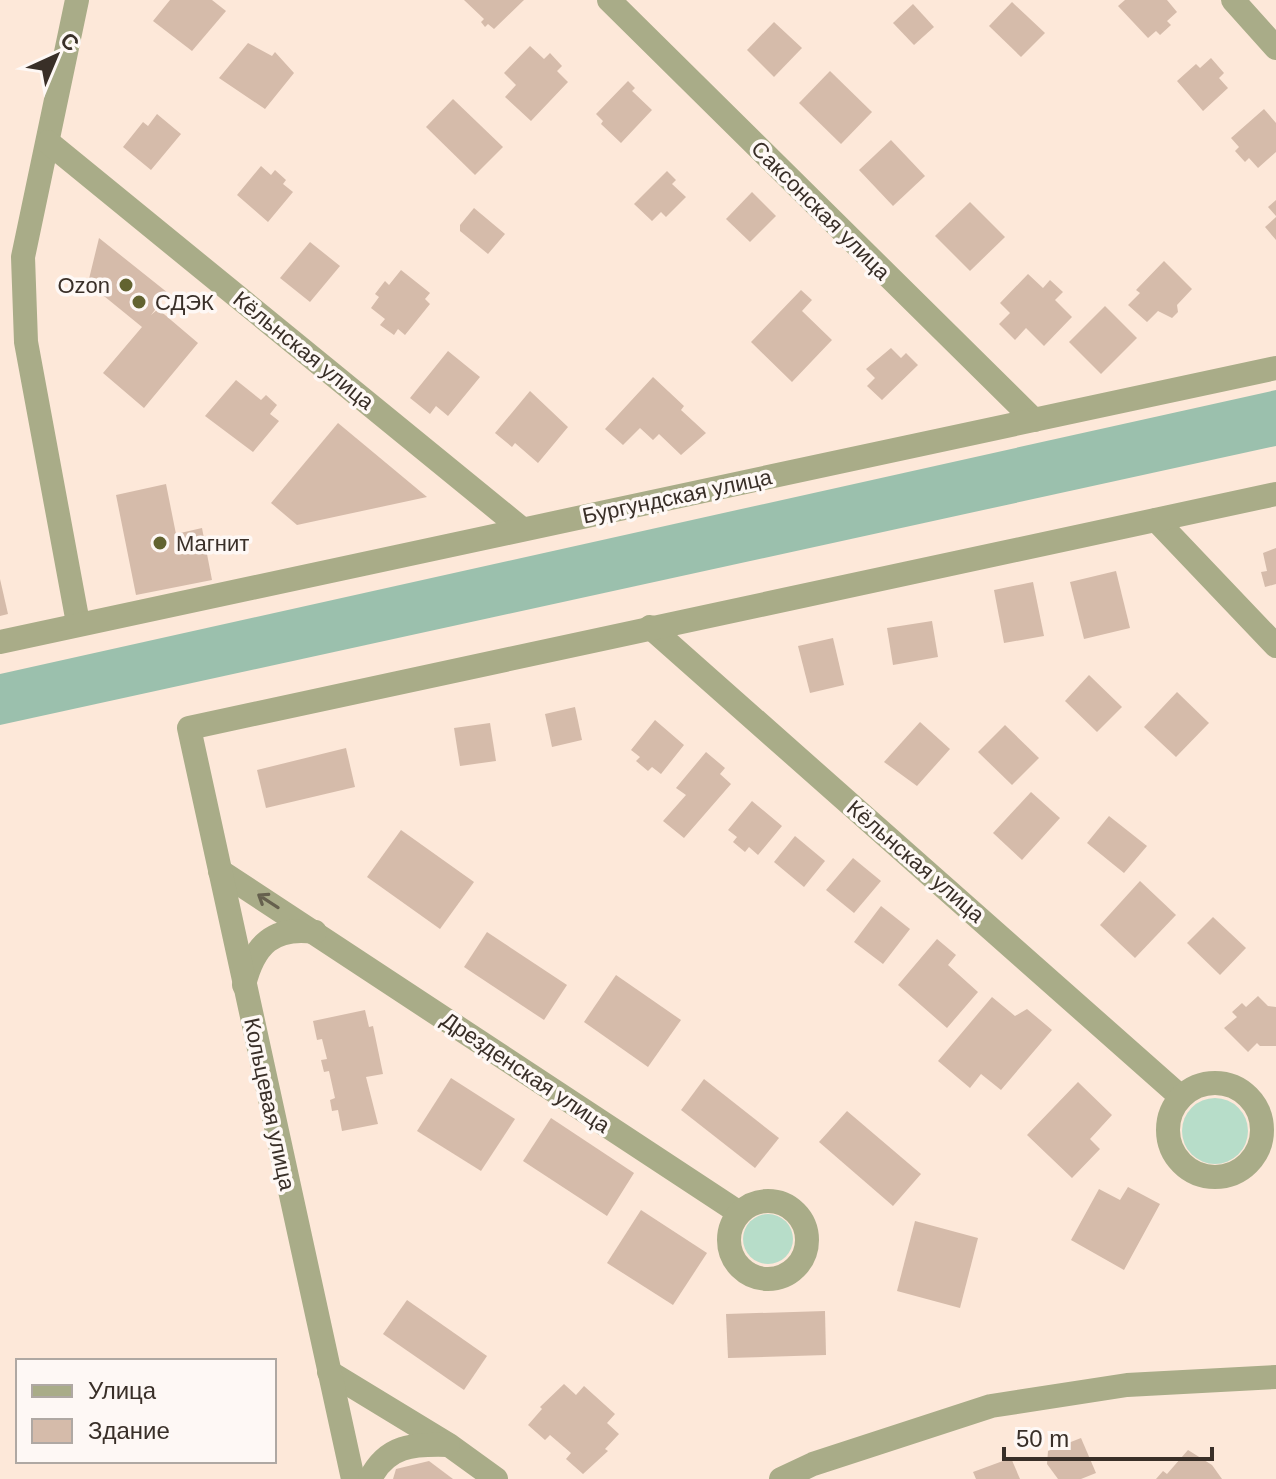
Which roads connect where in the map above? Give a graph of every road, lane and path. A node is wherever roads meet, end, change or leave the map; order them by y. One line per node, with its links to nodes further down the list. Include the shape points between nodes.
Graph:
1 (77, 0): 5 (street)
2 (609, 0): 7 (street, Саксонская улица)
3 (1233, 0): 4 (street)
4 (1276, 48)
5 (48, 142): 10 (street, Кёльнская улица); 11 (street, via 23,257 26,342)
6 (1276, 368): 7 (street, Бургундская улица)
7 (1034, 420): 10 (street, Бургундская улица)
8 (1276, 494): 9 (street)
9 (1156, 520): 12 (street); 14 (street)
10 (522, 529): 11 (street, Бургундская улица)
11 (78, 623): 13 (street, Бургундская улица)
12 (650, 627): 15 (street, Кольцевая улица, via 189,728); 18 (street, Кёльнская улица)
13 (0, 642)
14 (1276, 646)
15 (220, 871): 16 (street, Дрезденская улица, one-way to 15); 17 (street, Кольцевая улица)
16 (315, 932): 17 (street, via 295,929 276,935 250,963); 19 (street, Дрезденская улица)
17 (244, 988): 20 (street, Кольцевая улица)
18 (1181, 1097)
19 (738, 1212)
20 (329, 1372): 22 (street); 23 (street, Кольцевая улица)
21 (1276, 1377): 26 (street, via 1127,1385 991,1406)
22 (449, 1445): 24 (street, via 402,1447 387,1454); 25 (street)
23 (353, 1479)
24 (370, 1479)
25 (496, 1479)
26 (781, 1479)

